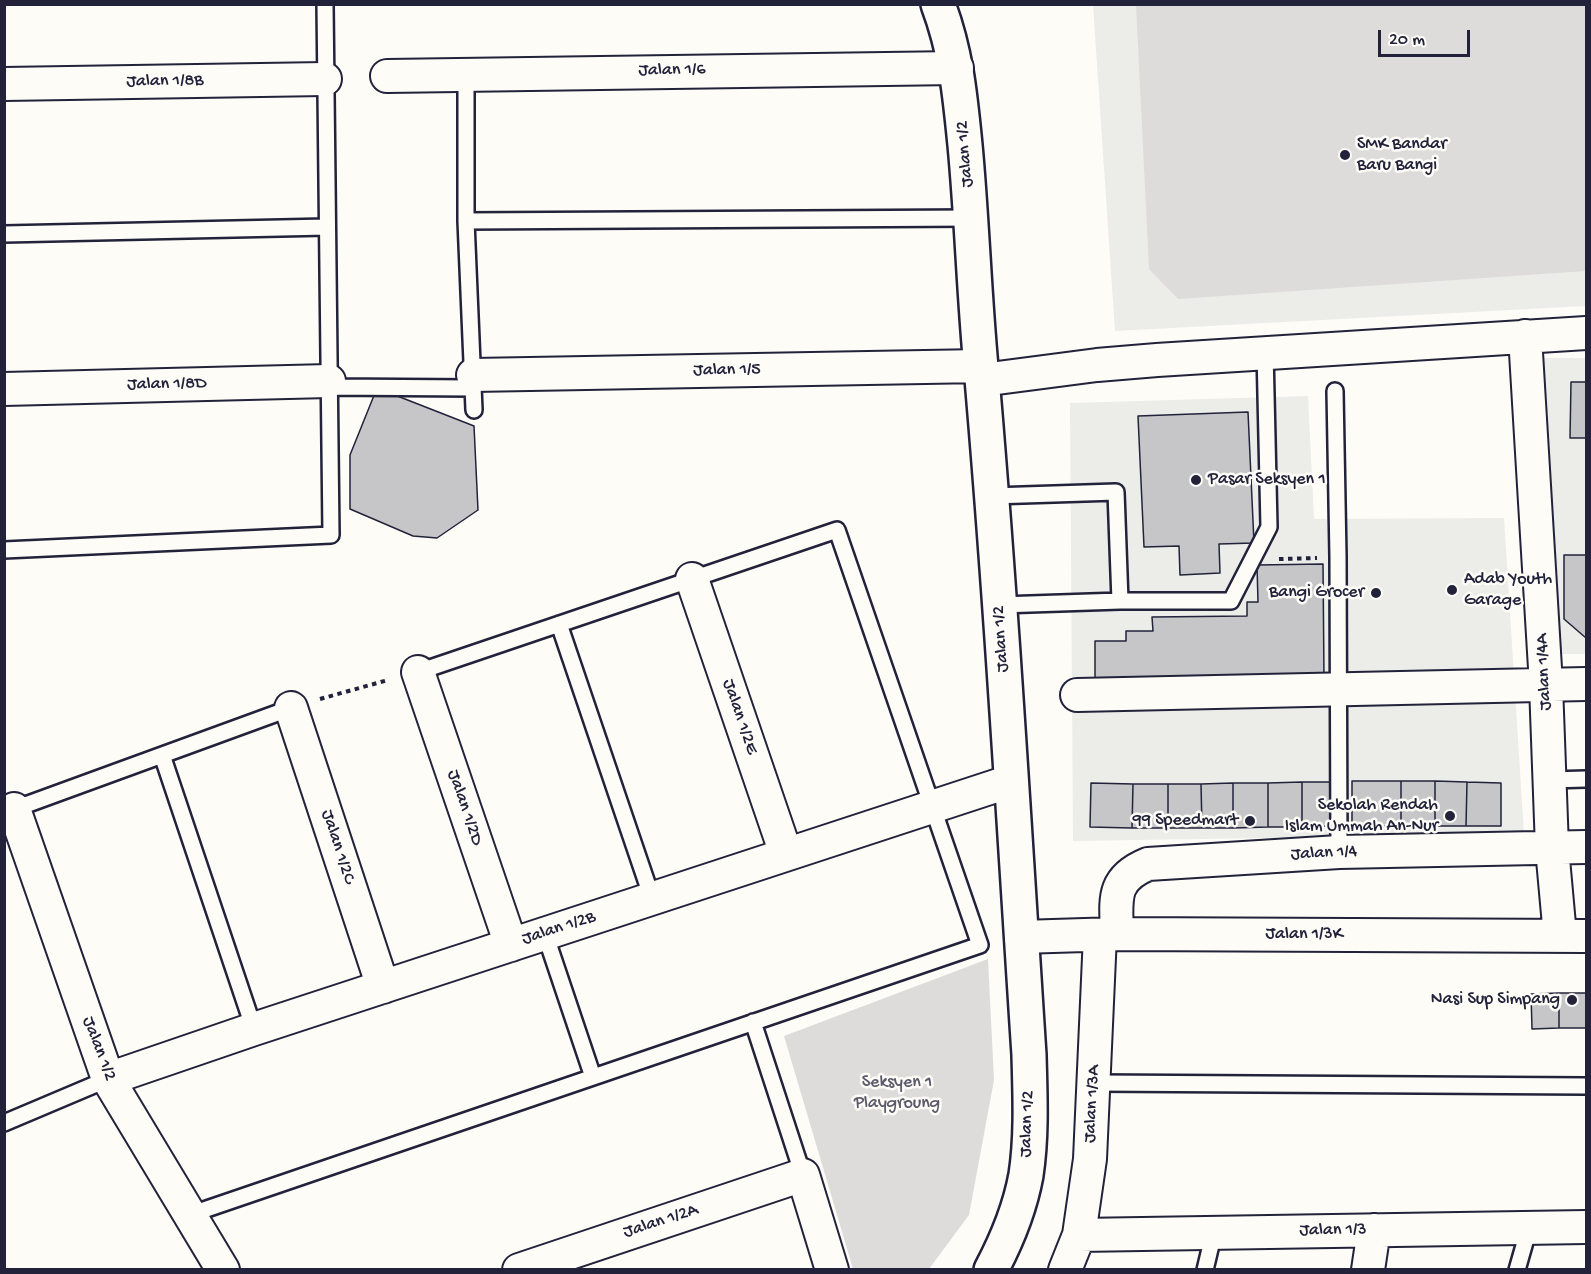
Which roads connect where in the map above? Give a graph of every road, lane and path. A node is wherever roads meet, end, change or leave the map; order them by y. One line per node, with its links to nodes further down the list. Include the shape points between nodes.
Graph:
1 (325, 4): 6 (lane)
2 (938, 4): 3 (street, Jalan 1/2)
3 (957, 68): 4 (street, Jalan 1/6); 8 (street, Jalan 1/2)
4 (466, 74): 5 (street, Jalan 1/6); 9 (lane)
5 (387, 76)
6 (325, 79): 7 (street, Jalan 1/8B); 10 (lane)
7 (4, 84)
8 (972, 218): 9 (lane); 15 (street, Jalan 1/2)
9 (466, 221): 16 (lane)
10 (327, 227): 11 (lane); 17 (lane)
11 (4, 234)
12 (1587, 333): 13 (street, Jalan 1/5)
13 (1525, 336): 14 (street, Jalan 1/5); 31 (street, Jalan 1/4A)
14 (1265, 351): 15 (street, Jalan 1/5); 24 (lane, via 1269,527)
15 (981, 373): 16 (street, Jalan 1/5); 21 (street, Jalan 1/2)
16 (473, 382): 17 (lane); 20 (lane)
17 (329, 384): 18 (street, Jalan 1/8D); 22 (lane, via 331,535)
18 (4, 389)
19 (1335, 391): 23 (lane)
20 (474, 410)
21 (992, 496): 26 (lane, via 1116,492); 27 (street, Jalan 1/2)
22 (4, 550)
23 (1338, 557): 24 (path); 32 (lane)
24 (1253, 560): 26 (lane, via 1231,601)
25 (692, 579): 28 (lane); 39 (lane, via 837,530); 44 (street, Jalan 1/2E)
26 (1120, 601): 27 (lane)
27 (1000, 605): 38 (street, Jalan 1/2)
28 (559, 624): 29 (lane); 45 (lane)
29 (418, 672): 34 (path); 50 (street, Jalan 1/2D)
30 (1587, 684): 31 (street)
31 (1546, 685): 32 (street); 37 (street, Jalan 1/4A)
32 (1339, 690): 33 (street); 43 (lane)
33 (1077, 695)
34 (291, 708): 35 (lane); 51 (street, Jalan 1/2C)
35 (162, 755): 40 (lane); 53 (lane)
36 (1587, 779): 37 (lane)
37 (1549, 780): 42 (street, Jalan 1/4A)
38 (1011, 781): 39 (street, Jalan 1/2B); 49 (street, Jalan 1/2)
39 (932, 806): 44 (street, Jalan 1/2B); 52 (lane, via 980,945)
40 (9, 810): 55 (street, Jalan 1/2)
41 (1587, 847): 42 (street, Jalan 1/4)
42 (1552, 848): 43 (street, Jalan 1/4); 48 (street, Jalan 1/4A)
43 (1339, 852): 47 (street, Jalan 1/4, via 1148,864 1125,876)
44 (786, 854): 45 (street, Jalan 1/2B)
45 (652, 898): 46 (street, Jalan 1/2B)
46 (545, 934): 50 (street, Jalan 1/2B); 54 (lane)
47 (1109, 934): 48 (street, Jalan 1/3K); 49 (street, Jalan 1/3K); 56 (street, Jalan 1/3A)
48 (1573, 936)
49 (1021, 937): 69 (street, Jalan 1/2, via 1031,1114 1026,1175 1015,1216)
50 (511, 945): 51 (street, Jalan 1/2B)
51 (383, 987): 53 (street, Jalan 1/2B)
52 (753, 1022): 54 (lane); 59 (lane)
53 (254, 1029): 55 (street, Jalan 1/2B)
54 (593, 1077): 60 (lane)
55 (108, 1079): 58 (lane); 60 (street, Jalan 1/2)
56 (1094, 1083): 57 (lane); 65 (street, Jalan 1/3A, via 1090,1159)
57 (1587, 1086)
58 (4, 1123)
59 (803, 1175): 67 (street, Jalan 1/2A); 68 (street)
60 (189, 1215): 66 (street, Jalan 1/2)
61 (1587, 1227): 62 (street, Jalan 1/3)
62 (1529, 1228): 63 (street, Jalan 1/3); 73 (lane)
63 (1374, 1230): 64 (street, Jalan 1/3); 72 (street)
64 (1214, 1232): 65 (street, Jalan 1/3); 71 (lane)
65 (1079, 1235): 70 (street, Jalan 1/3A)
66 (223, 1269)
67 (519, 1269)
68 (832, 1269)
69 (991, 1269)
70 (1065, 1269)
71 (1205, 1269)
72 (1368, 1269)
73 (1517, 1269)

